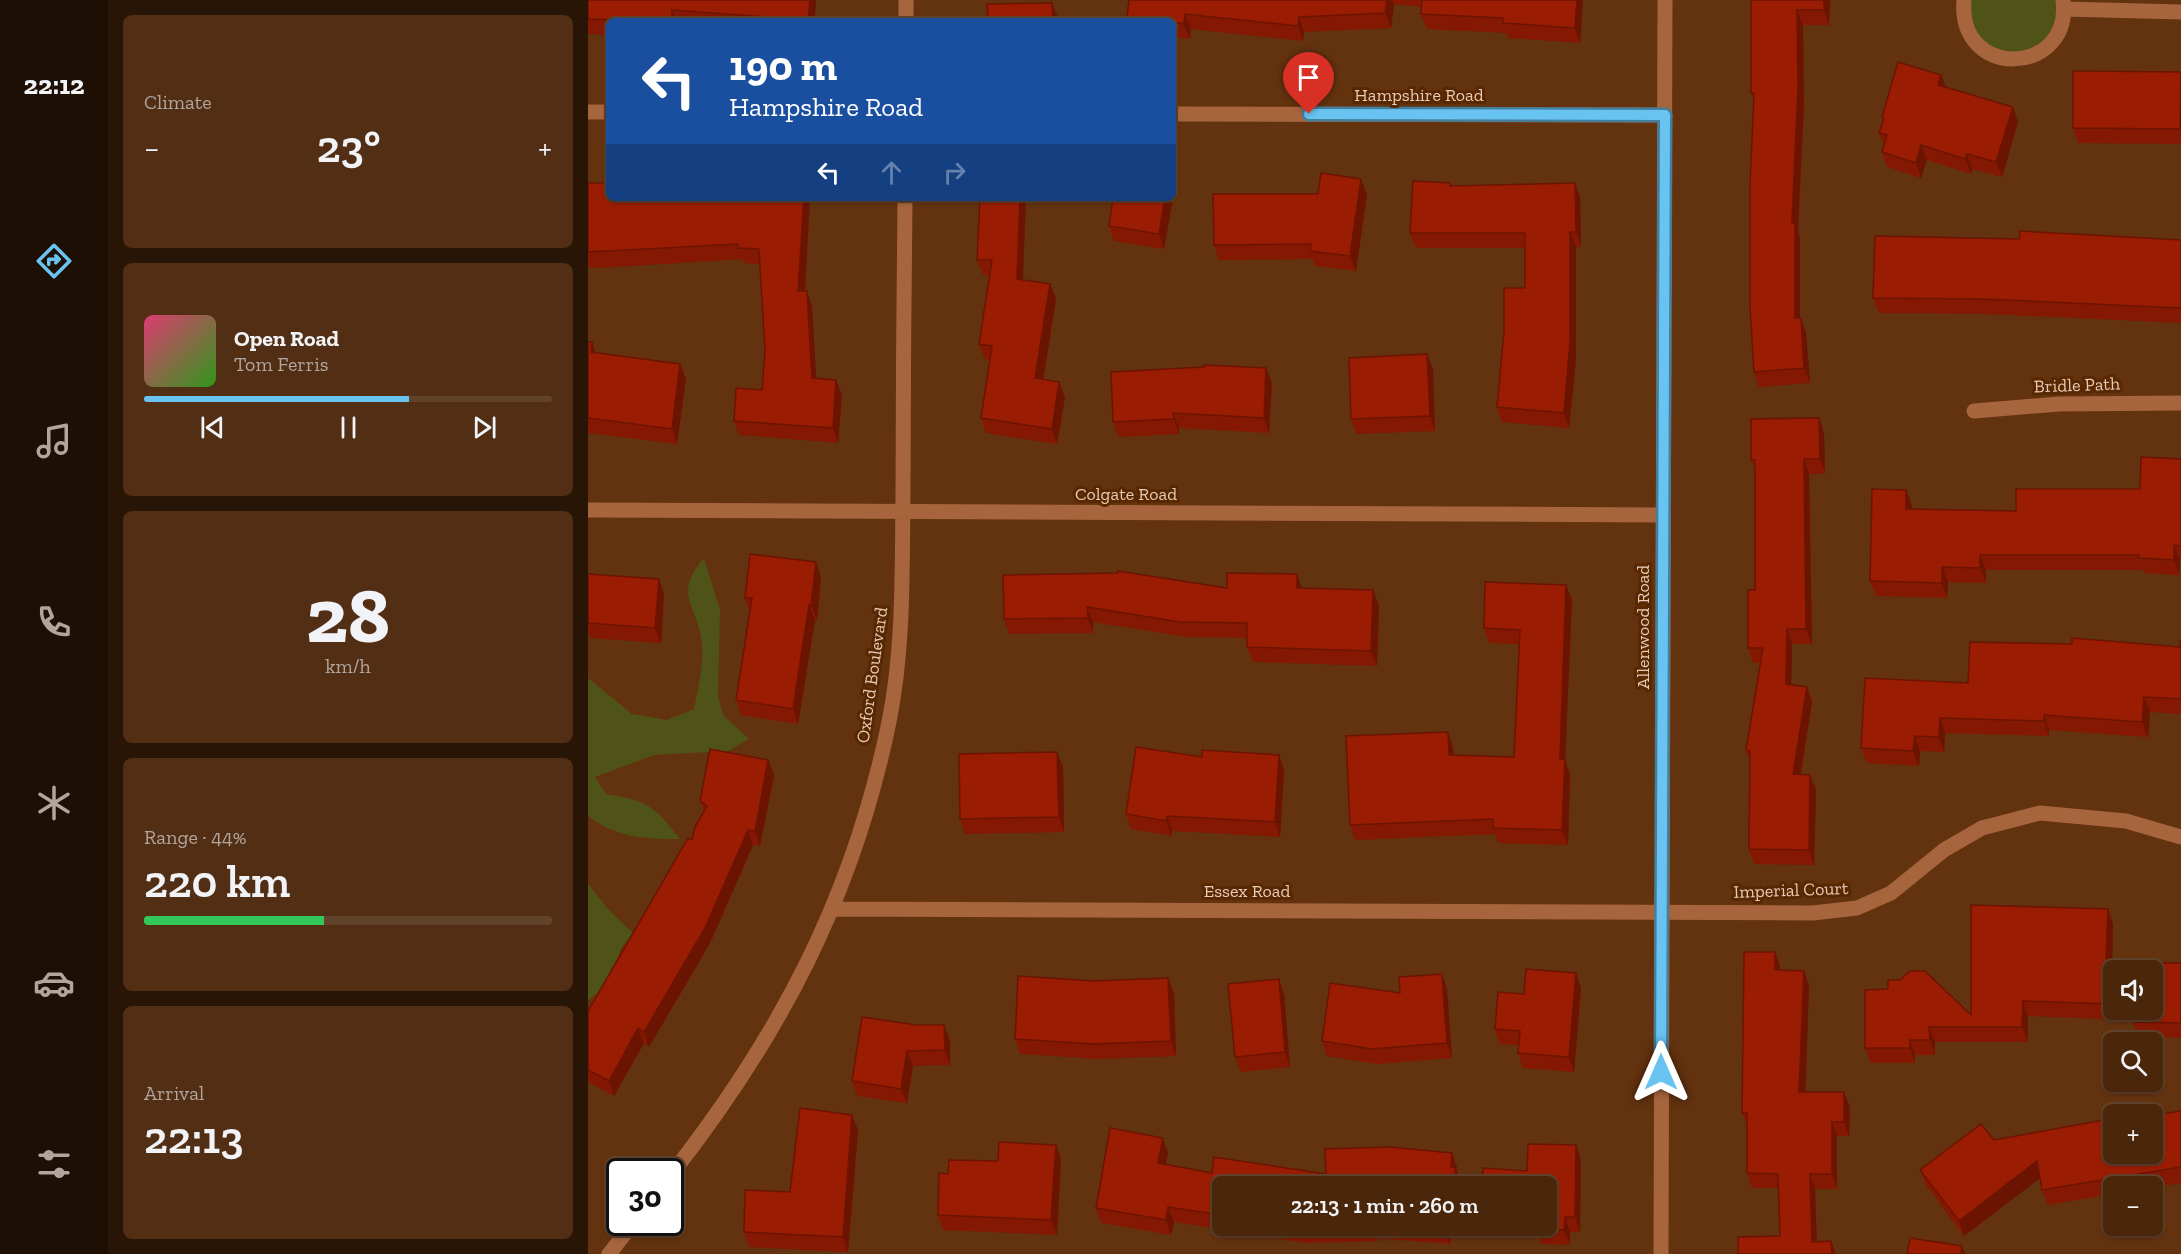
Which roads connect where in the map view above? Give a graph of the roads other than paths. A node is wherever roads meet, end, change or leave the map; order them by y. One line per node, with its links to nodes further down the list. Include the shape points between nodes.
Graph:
1 (906, 0): 6 (street)
2 (1665, 0): 10 (street, Allenwood Road)
3 (1964, 0): 4 (street, via 1967,29 1975,42 1987,53 2018,60 2039,53 2056,38 2062,24)
4 (2063, 4): 5 (street)
5 (2181, 12)
6 (906, 18)
7 (588, 112): 8 (street)
8 (606, 112)
9 (1176, 114): 10 (street, Hampshire Road)
10 (1665, 115): 16 (street, Allenwood Road)
11 (905, 201): 15 (street, Oxford Boulevard)
12 (2181, 403): 13 (street, Bridle Path, via 2059,404)
13 (1974, 411)
14 (588, 510): 15 (street, Colgate Road)
15 (903, 513): 16 (street, Colgate Road); 18 (street, Oxford Boulevard, via 902,623 890,720 863,828)
16 (1664, 514): 19 (street, Allenwood Road)
17 (2181, 837): 19 (street, Imperial Court, via 2126,821 2040,813 1982,828 1944,850 1891,893 1857,908 1813,913)
18 (832, 909): 19 (street, Essex Road); 20 (street, Oxford Boulevard, via 813,956 776,1024)
19 (1661, 912): 23 (street, Allenwood Road)
20 (683, 1158)
21 (623, 1236): 22 (street)
22 (609, 1254)
23 (1661, 1254)

